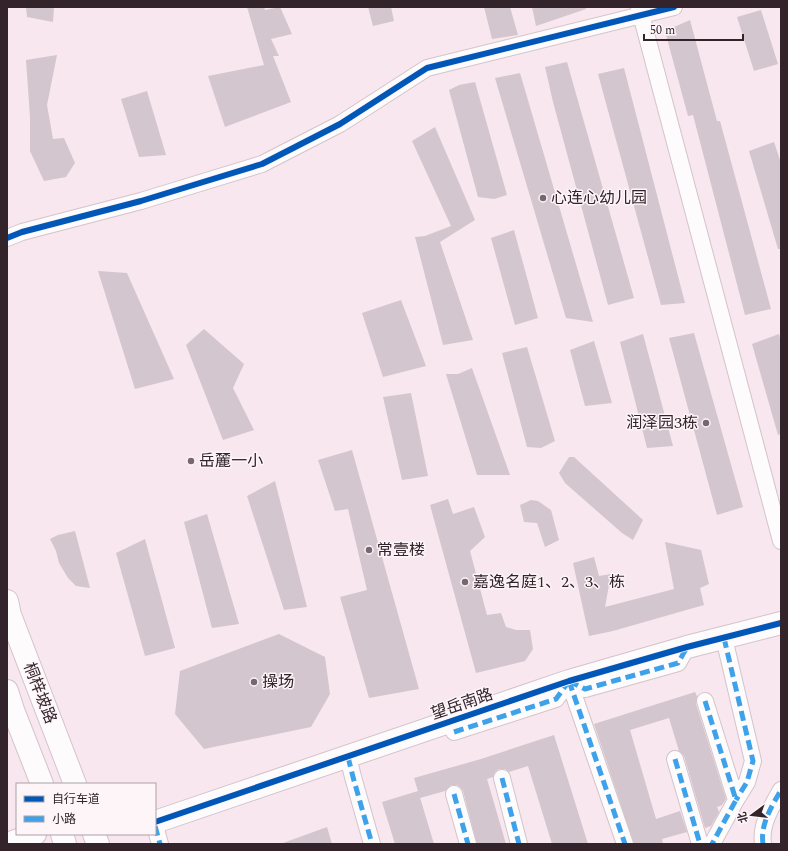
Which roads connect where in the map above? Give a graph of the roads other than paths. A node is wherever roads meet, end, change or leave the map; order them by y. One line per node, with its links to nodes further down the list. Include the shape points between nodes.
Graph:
1 (674, 7): 2 (street)
2 (640, 11): 3 (street, via 427,68 340,124 262,164); 4 (street)
3 (7, 238)
4 (781, 540)
5 (7, 601): 16 (street, 桐梓坡路)
6 (781, 623): 7 (street, 望岳南路)
7 (724, 638): 8 (street, 望岳南路); 19 (street, via 753,761 747,782)
8 (569, 682): 11 (street, via 556,699); 12 (street, 望岳南路); 28 (street)
9 (7, 691): 15 (street, 桐梓坡路)
10 (705, 701): 19 (street)
11 (454, 732)
12 (348, 757): 20 (street, 望岳南路); 25 (street)
13 (674, 759): 29 (street)
14 (502, 778): 27 (street)
15 (42, 783)
16 (75, 783)
17 (781, 790): 31 (street, via 770,810 762,834)
18 (454, 794): 26 (street)
19 (736, 800): 30 (street)
20 (156, 822)
21 (156, 830): 24 (street)
22 (32, 835): 23 (street)
23 (7, 844)
24 (160, 844)
25 (372, 844)
26 (468, 844)
27 (519, 844)
28 (625, 844)
29 (700, 844)
30 (712, 844)
31 (763, 844)

